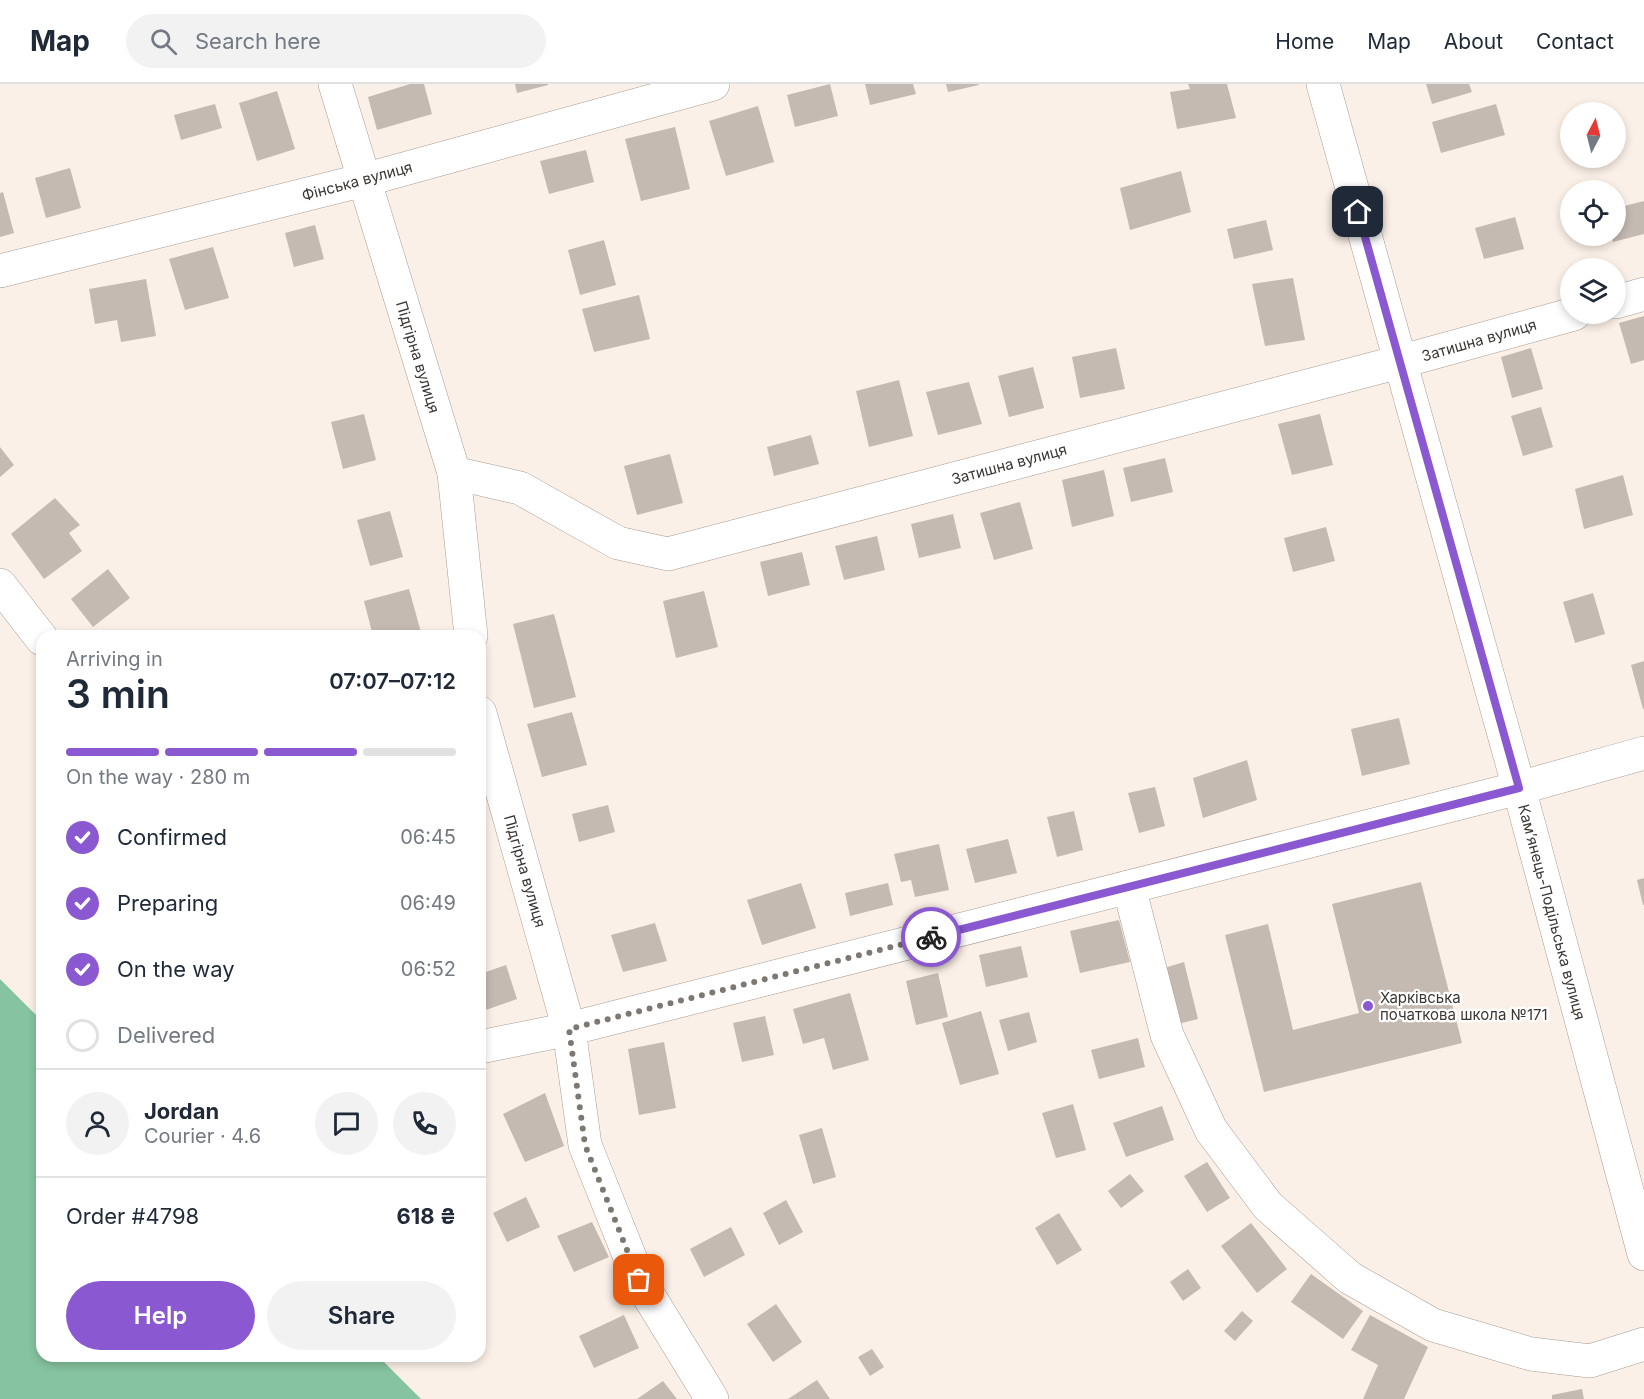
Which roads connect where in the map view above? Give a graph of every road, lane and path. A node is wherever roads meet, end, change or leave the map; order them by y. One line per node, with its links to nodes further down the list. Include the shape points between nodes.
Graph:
1 (335, 84): 4 (street, Підгірна вулиця)
2 (713, 84): 4 (street, Фінська вулиця)
3 (1323, 84): 9 (street, Кам’янець-Подільська вулиця)
4 (364, 180): 5 (street, Фінська вулиця); 10 (street, Підгірна вулиця)
5 (0, 271)
6 (1644, 294): 7 (street)
7 (1626, 299)
8 (1560, 318): 9 (street, Затишна вулиця)
9 (1399, 362): 10 (street, Затишна вулиця, via 668,554 618,543 520,488); 16 (street, Кам’янець-Подільська вулиця)
10 (454, 472): 12 (street, Підгірна вулиця)
11 (0, 585): 13 (street)
12 (470, 630)
13 (36, 631)
14 (486, 734): 18 (street, Підгірна вулиця)
15 (1644, 753): 16 (street)
16 (1519, 788): 17 (street); 20 (street, Кам’янець-Подільська вулиця)
17 (1129, 887): 18 (street); 21 (street, via 1167,1035 1211,1130 1268,1206 1350,1278 1433,1325 1531,1354 1590,1361)
18 (569, 1029): 19 (street); 22 (street, Підгірна вулиця, via 585,1145 639,1280)
19 (486, 1046)
20 (1644, 1254)
21 (1644, 1344)
22 (712, 1399)

